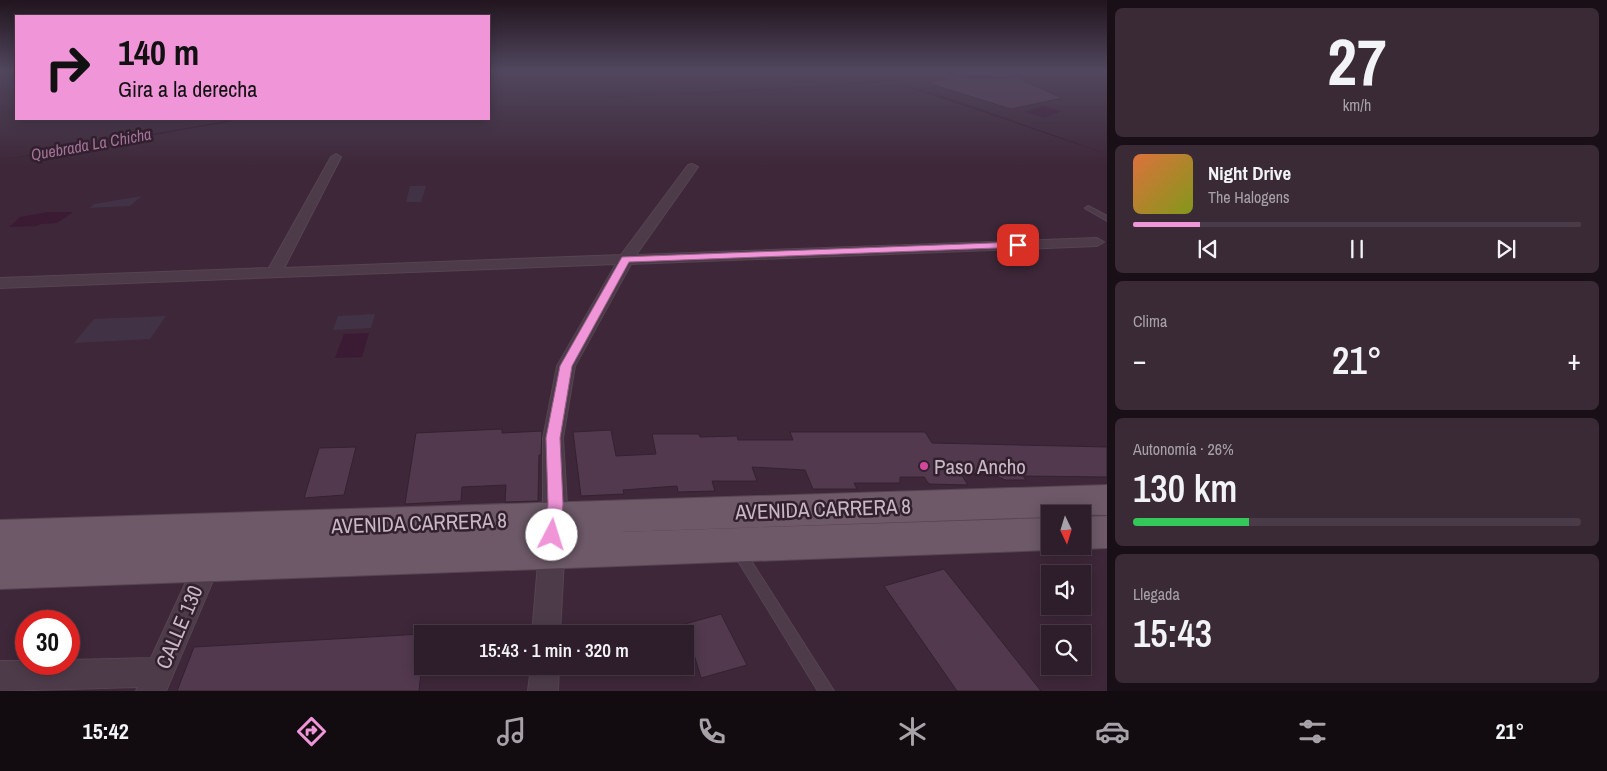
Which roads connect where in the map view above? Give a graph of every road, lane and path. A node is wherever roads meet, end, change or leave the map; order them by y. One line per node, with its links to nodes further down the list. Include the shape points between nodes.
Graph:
1 (336, 156): 7 (street)
2 (692, 167): 6 (street)
3 (1088, 208): 4 (lane)
4 (1107, 219)
5 (1097, 242): 6 (street)
6 (626, 259): 7 (street); 13 (street, via 566,366 553,438 555,504)
7 (274, 272): 8 (street)
8 (0, 283)
9 (1107, 500): 13 (main road, AVENIDA CARRERA 8)
10 (1107, 532): 11 (main road)
11 (1091, 533)
12 (1041, 534): 15 (main road, AVENIDA CARRERA 8)
13 (552, 535): 14 (main road, AVENIDA CARRERA 8); 15 (main road, AVENIDA CARRERA 8); 16 (main road, AVENIDA CARRERA 8); 18 (street)
14 (0, 537)
15 (735, 545): 23 (lane)
16 (206, 564): 17 (main road, AVENIDA CARRERA 8); 21 (street, CALLE 130)
17 (0, 571)
18 (547, 625)
19 (544, 675): 22 (street)
20 (0, 676): 21 (street)
21 (155, 682)
22 (543, 691)
23 (827, 691)

